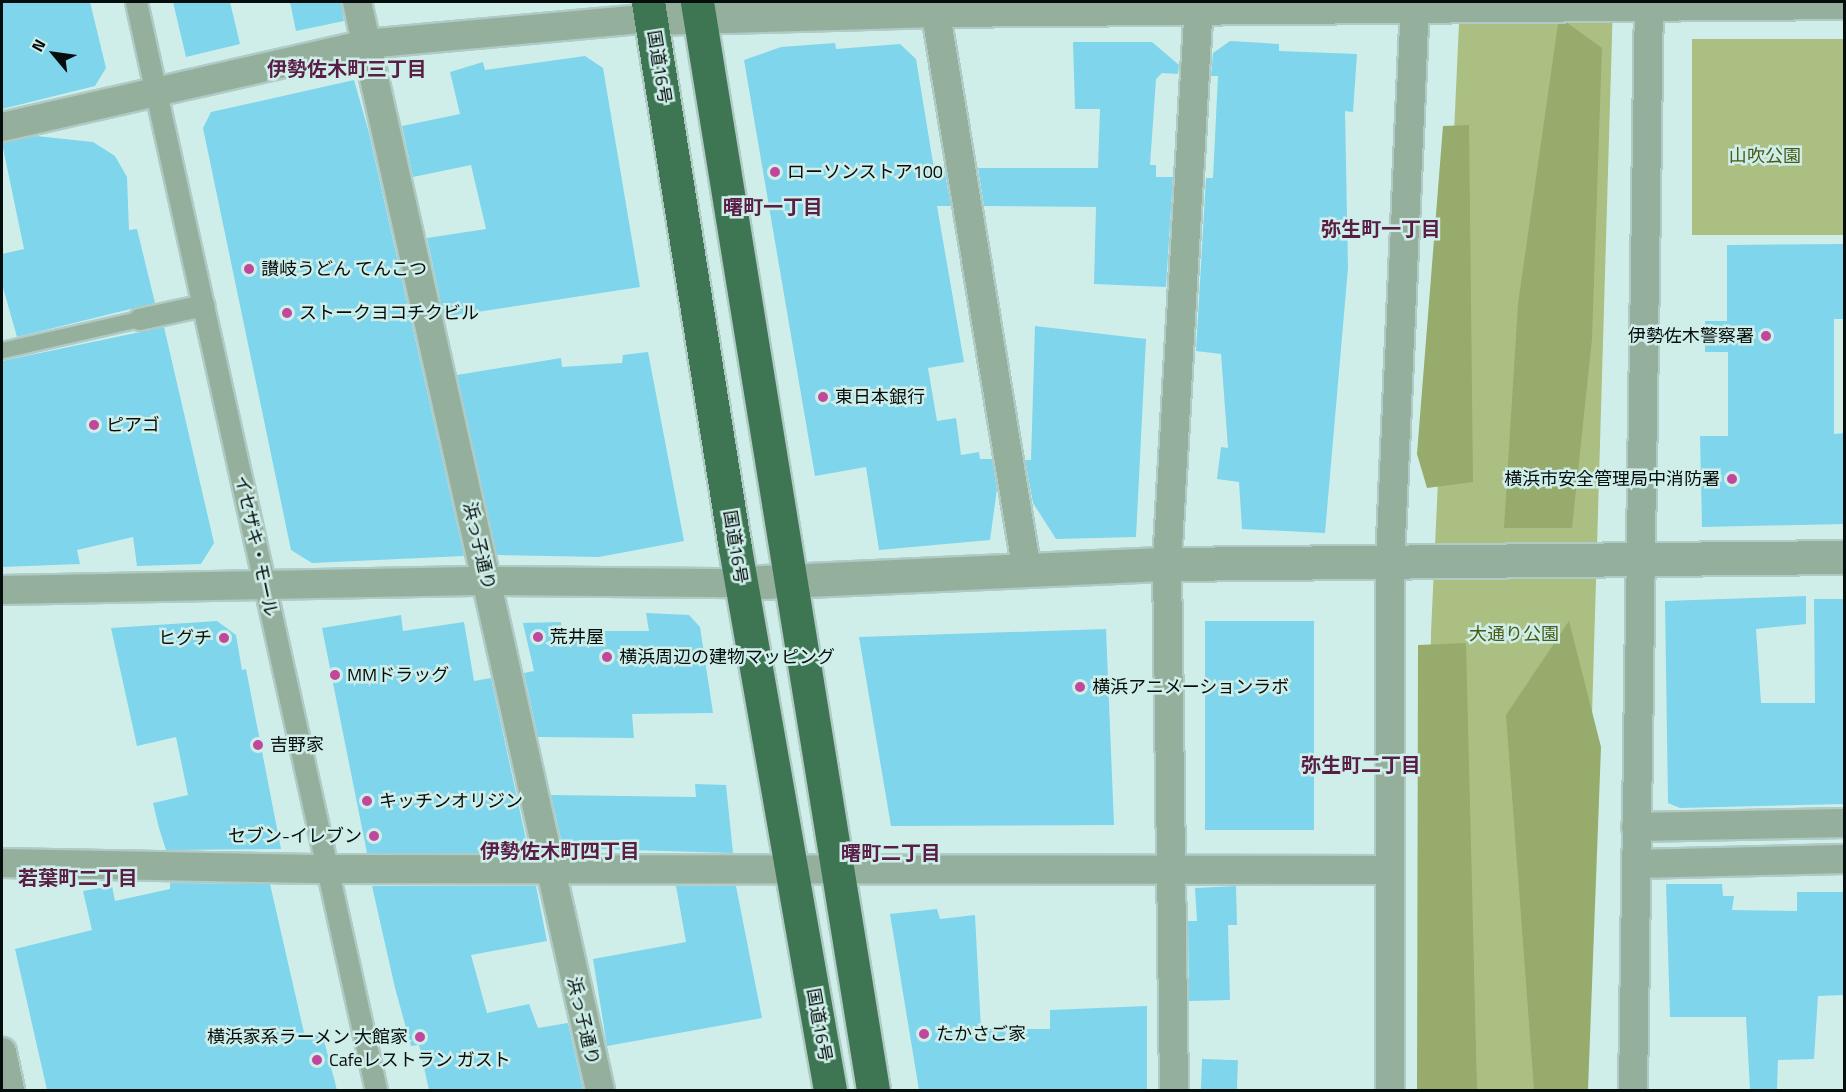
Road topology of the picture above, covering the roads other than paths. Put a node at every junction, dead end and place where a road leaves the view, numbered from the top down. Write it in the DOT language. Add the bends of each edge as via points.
graph roads {
  1 [pos="136,2"];
  2 [pos="357,2"];
  3 [pos="1845,2"];
  4 [pos="1649,4"];
  5 [pos="935,5"];
  6 [pos="1415,5"];
  7 [pos="1199,6"];
  8 [pos="699,9"];
  9 [pos="650,10"];
  10 [pos="366,44"];
  11 [pos="155,89"];
  12 [pos="2,127"];
  13 [pos="202,305"];
  14 [pos="139,319"];
  15 [pos="2,350"];
  16 [pos="1845,556"];
  17 [pos="1643,560"];
  18 [pos="1390,562"];
  19 [pos="1167,564"];
  20 [pos="1027,572"];
  21 [pos="487,581"];
  22 [pos="787,582"];
  23 [pos="741,584"];
  24 [pos="265,585"];
  25 [pos="2,590"];
  26 [pos="1845,823"];
  27 [pos="1636,827"];
  28 [pos="1845,860"];
  29 [pos="2,863"];
  30 [pos="1636,864"];
  31 [pos="546,865"];
  32 [pos="792,866"];
  33 [pos="839,867"];
  34 [pos="327,869"];
  35 [pos="1170,869"];
  36 [pos="1390,870"];
  37 [pos="2,1052"];
  38 [pos="10,1090"];
  39 [pos="376,1090"];
  40 [pos="600,1090"];
  41 [pos="830,1090"];
  42 [pos="873,1090"];
  43 [pos="1174,1090"];
  44 [pos="1390,1090"];
  45 [pos="1633,1090"];
  1 -- 11 [label="street, イセザキ・モール"];
  2 -- 10 [label="street, 浜っ子通り"];
  3 -- 4 [label="street"];
  4 -- 6 [label="street"];
  4 -- 17 [label="street"];
  5 -- 7 [label="street"];
  5 -- 8 [label="street"];
  5 -- 20 [label="street"];
  6 -- 7 [label="street"];
  6 -- 18 [label="street"];
  7 -- 19 [label="street"];
  8 -- 9 [label="street"];
  8 -- 22 [label="highway"];
  9 -- 10 [label="street"];
  9 -- 23 [label="highway, 国道16号"];
  10 -- 11 [label="street"];
  10 -- 21 [label="street, 浜っ子通り"];
  11 -- 12 [label="street"];
  11 -- 13 [label="street, イセザキ・モール"];
  13 -- 14 [label="street"];
  13 -- 24 [label="street, イセザキ・モール"];
  14 -- 15 [label="lane"];
  16 -- 17 [label="street"];
  17 -- 18 [label="street"];
  17 -- 27 [label="street"];
  18 -- 19 [label="street"];
  18 -- 36 [label="street"];
  19 -- 20 [label="street"];
  19 -- 35 [label="street"];
  20 -- 22 [label="street"];
  21 -- 23 [label="street"];
  21 -- 24 [label="street"];
  21 -- 31 [label="street, 浜っ子通り"];
  22 -- 23 [label="street"];
  22 -- 33 [label="highway"];
  23 -- 32 [label="highway, 国道16号"];
  24 -- 25 [label="street"];
  24 -- 34 [label="street, イセザキ・モール"];
  26 -- 27 [label="street"];
  27 -- 30 [label="street"];
  28 -- 30 [label="street"];
  29 -- 34 [label="street"];
  30 -- 45 [label="street"];
  31 -- 32 [label="street"];
  31 -- 34 [label="street"];
  31 -- 40 [label="street, 浜っ子通り"];
  32 -- 33 [label="street"];
  32 -- 41 [label="highway, 国道16号"];
  33 -- 35 [label="street"];
  33 -- 42 [label="highway"];
  34 -- 39 [label="street, イセザキ・モール"];
  35 -- 36 [label="street"];
  35 -- 43 [label="street"];
  36 -- 44 [label="street"];
  37 -- 38 [label="street"];
}
